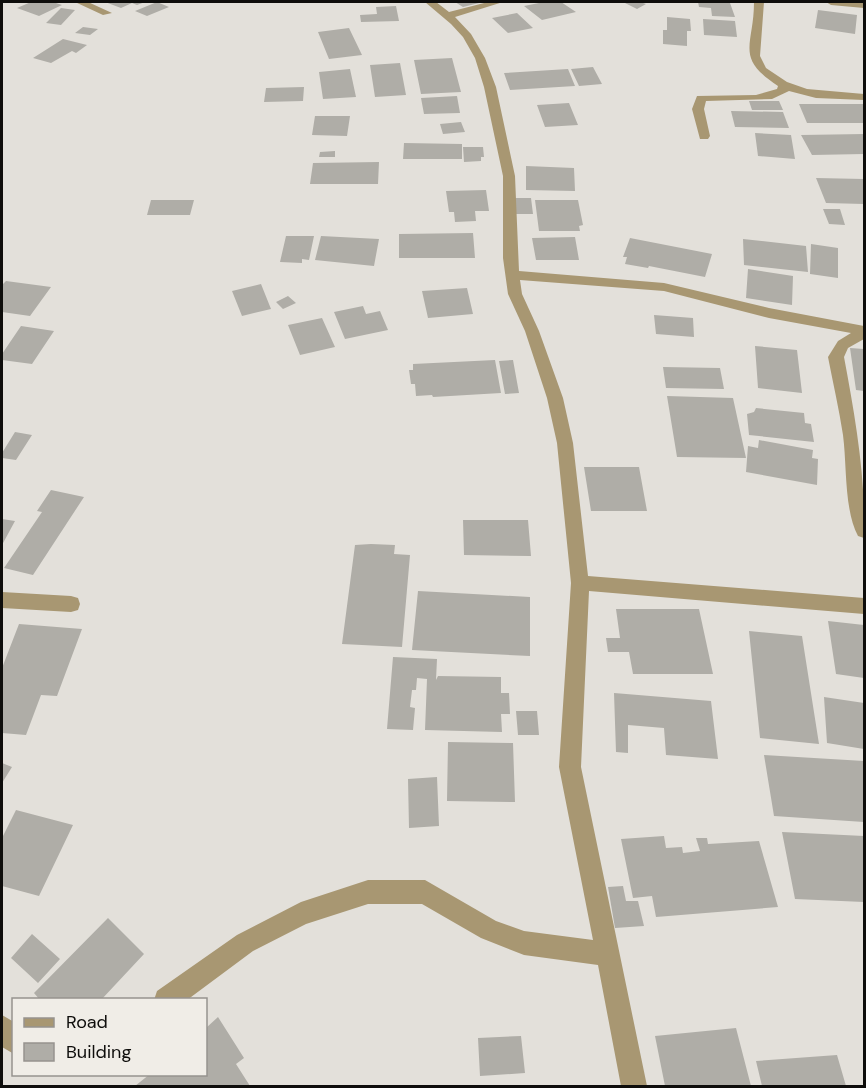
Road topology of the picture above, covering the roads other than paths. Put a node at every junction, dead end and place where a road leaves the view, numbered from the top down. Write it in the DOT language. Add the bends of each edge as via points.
graph roads {
  1 [pos="80,2"];
  2 [pos="430,2"];
  3 [pos="498,2"];
  4 [pos="759,2"];
  5 [pos="831,2"];
  6 [pos="864,5"];
  7 [pos="107,13"];
  8 [pos="447,16"];
  9 [pos="783,86"];
  10 [pos="864,97"];
  11 [pos="704,136"];
  12 [pos="513,275"];
  13 [pos="864,332"];
  14 [pos="864,531"];
  15 [pos="580,583"];
  16 [pos="2,600"];
  17 [pos="71,604"];
  18 [pos="864,606"];
  19 [pos="608,954"];
  20 [pos="167,998"];
  21 [pos="2,1028"];
  22 [pos="12,1040"];
  23 [pos="634,1086"];
  1 -- 7 [label="street"];
  2 -- 8 [label="street"];
  3 -- 8 [label="street"];
  4 -- 9 [label="street" via="756,62"];
  5 -- 6 [label="street"];
  8 -- 12 [label="street" via="467,36 490,87 509,176"];
  9 -- 10 [label="street" via="801,93"];
  9 -- 11 [label="street" via="783,91 772,96 701,98 698,109"];
  12 -- 13 [label="street" via="664,287"];
  12 -- 15 [label="street" via="515,294 555,398 566,443"];
  13 -- 14 [label="street" via="842,345 836,357"];
  15 -- 18 [label="street"];
  15 -- 19 [label="street" via="570,767"];
  16 -- 17 [label="street"];
  19 -- 20 [label="street" via="524,943 489,930 425,892 368,892 301,914 245,943"];
  19 -- 23 [label="street"];
  21 -- 22 [label="street"];
}
